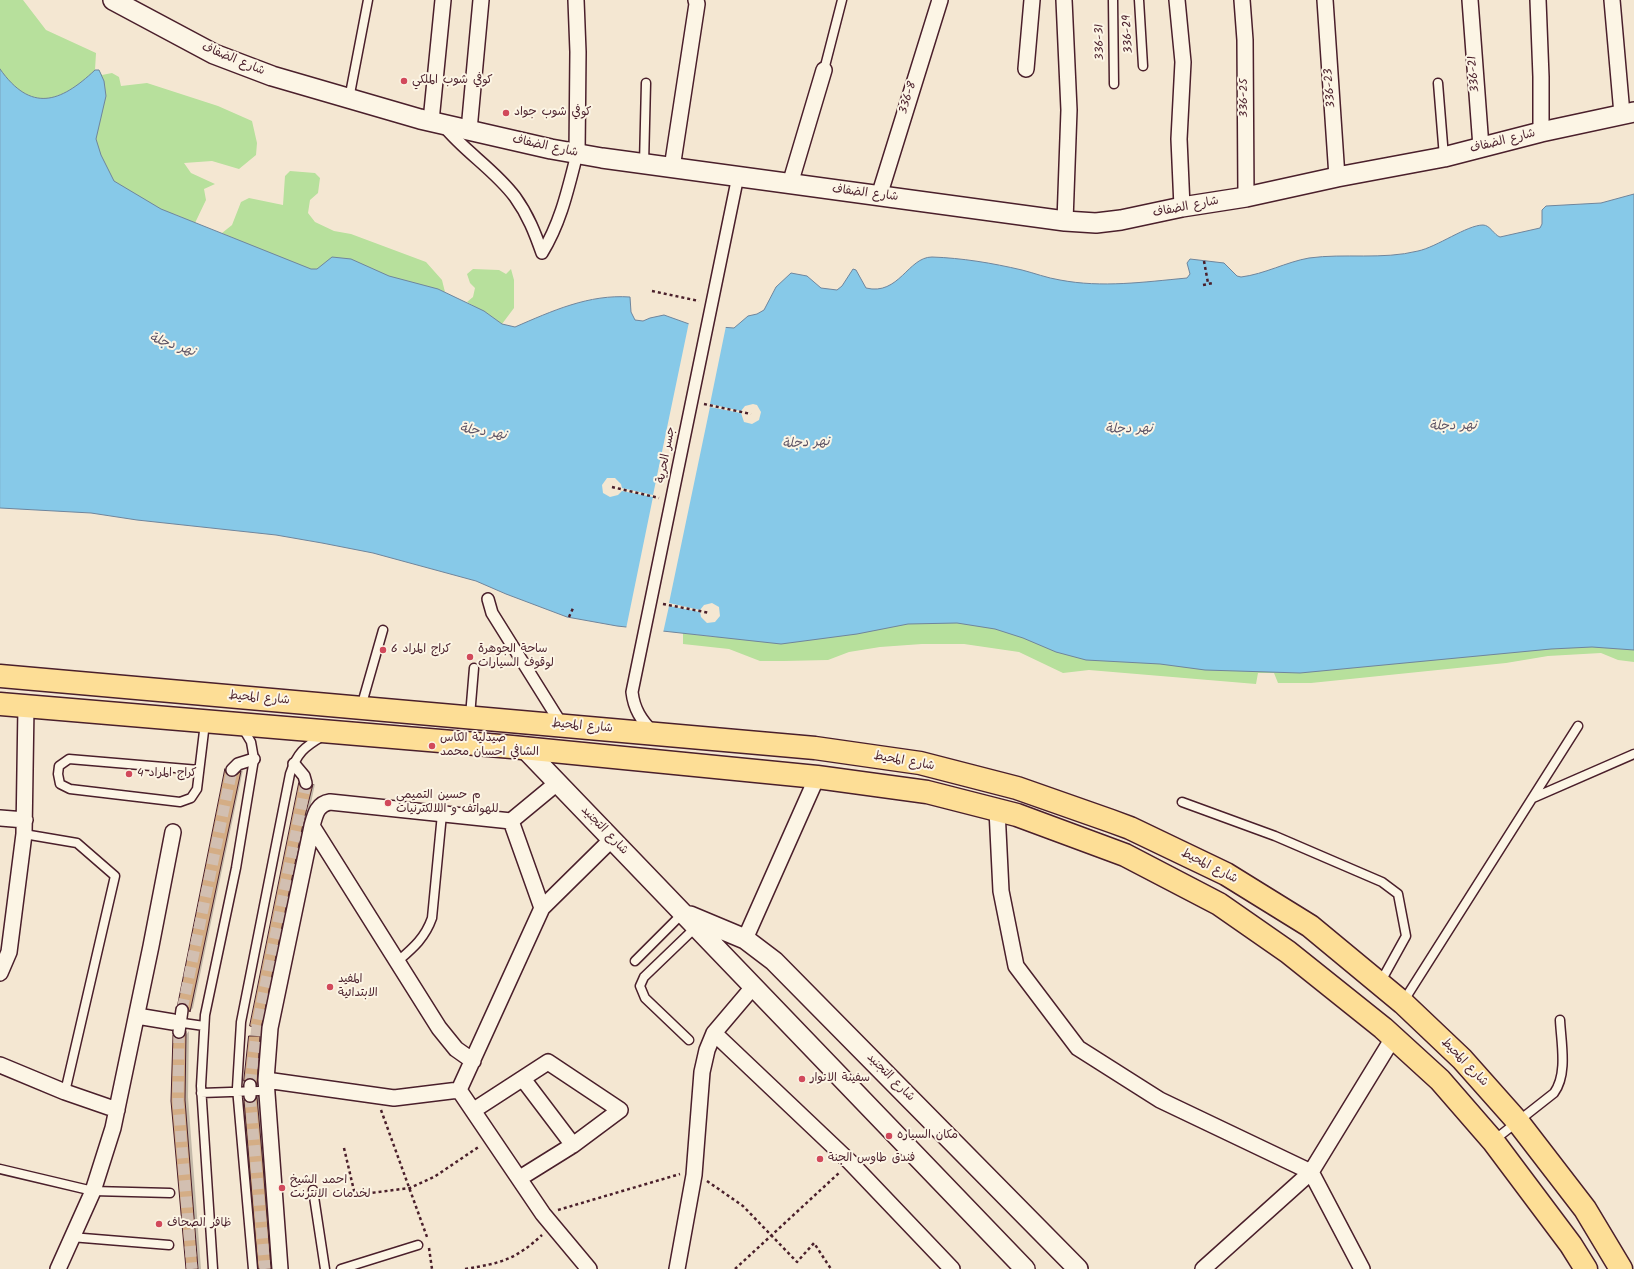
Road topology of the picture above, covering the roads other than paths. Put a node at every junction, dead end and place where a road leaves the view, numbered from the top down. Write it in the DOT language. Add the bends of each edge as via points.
graph roads {
  1 [pos="113,0"];
  2 [pos="368,0"];
  3 [pos="443,0"];
  4 [pos="481,0"];
  5 [pos="576,0"];
  6 [pos="696,0"];
  7 [pos="842,0"];
  8 [pos="940,0"];
  9 [pos="1032,0"];
  10 [pos="1064,0"];
  11 [pos="1112,0"];
  12 [pos="1139,0"];
  13 [pos="1177,0"];
  14 [pos="1242,0"];
  15 [pos="1325,0"];
  16 [pos="1470,0"];
  17 [pos="1538,0"];
  18 [pos="1612,0"];
  19 [pos="1143,66"];
  20 [pos="1026,69"];
  21 [pos="824,70"];
  22 [pos="646,83"];
  23 [pos="1438,83"];
  24 [pos="1114,84"];
  25 [pos="349,99"];
  26 [pos="1628,113"];
  27 [pos="437,122"];
  28 [pos="468,130"];
  29 [pos="1541,132"];
  30 [pos="1481,147"];
  31 [pos="577,154"];
  32 [pos="1444,157"];
  33 [pos="644,164"];
  34 [pos="672,168"];
  35 [pos="738,176"];
  36 [pos="1337,177"];
  37 [pos="790,184"];
  38 [pos="879,196"];
  39 [pos="1246,197"];
  40 [pos="1182,207"];
  41 [pos="1066,221"];
  42 [pos="488,599"];
  43 [pos="383,630"];
  44 [pos="474,668"];
  45 [pos="0,676"];
  46 [pos="0,704"];
  47 [pos="26,706"];
  48 [pos="361,707"];
  49 [pos="470,717"];
  50 [pos="206,722"];
  51 [pos="240,725"];
  52 [pos="562,725"];
  53 [pos="1578,726"];
  54 [pos="329,732"];
  55 [pos="652,733"];
  56 [pos="686,736"];
  57 [pos="525,750"];
  58 [pos="1634,754"];
  59 [pos="254,759"];
  60 [pos="649,761"];
  61 [pos="294,764"];
  62 [pos="685,764"];
  63 [pos="199,770"];
  64 [pos="232,770"];
  65 [pos="817,777"];
  66 [pos="306,783"];
  67 [pos="557,783"];
  68 [pos="1532,798"];
  69 [pos="1182,802"];
  70 [pos="998,810"];
  71 [pos="442,814"];
  72 [pos="0,818"];
  73 [pos="511,821"];
  74 [pos="1111,821"];
  75 [pos="312,826"];
  76 [pos="25,827"];
  77 [pos="173,832"];
  78 [pos="1138,832"];
  79 [pos="612,839"];
  80 [pos="1101,846"];
  81 [pos="1129,857"];
  82 [pos="542,908"];
  83 [pos="689,920"];
  84 [pos="745,939"];
  85 [pos="5,952"];
  86 [pos="398,961"];
  87 [pos="635,961"];
  88 [pos="0,973"];
  89 [pos="1379,984"];
  90 [pos="753,987"];
  91 [pos="1403,1003"];
  92 [pos="137,1016"];
  93 [pos="1560,1020"];
  94 [pos="178,1022"];
  95 [pos="204,1026"];
  96 [pos="714,1033"];
  97 [pos="1393,1038"];
  98 [pos="689,1040"];
  99 [pos="473,1061"];
  100 [pos="0,1065"];
  101 [pos="522,1079"];
  102 [pos="257,1089"];
  103 [pos="459,1090"];
  104 [pos="65,1092"];
  105 [pos="238,1092"];
  106 [pos="201,1093"];
  107 [pos="117,1110"];
  108 [pos="474,1110"];
  109 [pos="1512,1115"];
  110 [pos="1487,1135"];
  111 [pos="1535,1144"];
  112 [pos="573,1145"];
  113 [pos="1507,1159"];
  114 [pos="0,1169"];
  115 [pos="1311,1172"];
  116 [pos="520,1178"];
  117 [pos="313,1190"];
  118 [pos="94,1191"];
  119 [pos="170,1194"];
  120 [pos="71,1237"];
  121 [pos="169,1245"];
  122 [pos="418,1245"];
  123 [pos="58,1269"];
  124 [pos="213,1269"];
  125 [pos="253,1269"];
  126 [pos="280,1269"];
  127 [pos="325,1269"];
  128 [pos="341,1269"];
  129 [pos="589,1269"];
  130 [pos="677,1269"];
  131 [pos="952,1269"];
  132 [pos="1025,1269"];
  133 [pos="1078,1269"];
  134 [pos="1203,1269"];
  135 [pos="1362,1269"];
  136 [pos="1586,1269"];
  137 [pos="1621,1269"];
  1 -- 25 [label="street, شارع الضفاف" via="214,54"];
  2 -- 25 [label="lane"];
  3 -- 27 [label="street"];
  4 -- 28 [label="street"];
  5 -- 31 [label="street"];
  6 -- 34 [label="street"];
  7 -- 21 [label="lane"];
  8 -- 38 [label="street, 336-8"];
  9 -- 20 [label="street"];
  10 -- 41 [label="street" via="1069,110"];
  11 -- 24 [label="lane, 336-31"];
  12 -- 19 [label="lane, 336-29"];
  13 -- 40 [label="street" via="1183,62 1179,139"];
  14 -- 39 [label="street, 336-25" via="1245,40"];
  15 -- 36 [label="street, 336-23"];
  16 -- 30 [label="street, 336-21"];
  17 -- 29 [label="street"];
  18 -- 26 [label="street"];
  21 -- 37 [label="street"];
  22 -- 33 [label="lane"];
  23 -- 32 [label="lane"];
  25 -- 27 [label="street, شارع الضفاف"];
  26 -- 29 [label="street, شارع الضفاف"];
  27 -- 28 [label="street, شارع الضفاف"];
  27 -- 31 [label="street" via="498,177 515,196 532,223 542,253 554,233 566,199"];
  28 -- 31 [label="street, شارع الضفاف"];
  29 -- 30 [label="street, شارع الضفاف"];
  30 -- 32 [label="street, شارع الضفاف"];
  31 -- 33 [label="street, شارع الضفاف"];
  32 -- 36 [label="street, شارع الضفاف"];
  33 -- 34 [label="street, شارع الضفاف"];
  34 -- 35 [label="street, شارع الضفاف"];
  35 -- 37 [label="street, شارع الضفاف"];
  35 -- 55 [label="street, جسر الحرية" via="632,692 639,716"];
  36 -- 39 [label="street, شارع الضفاف"];
  37 -- 38 [label="street, شارع الضفاف"];
  38 -- 41 [label="street, شارع الضفاف"];
  39 -- 40 [label="street, شارع الضفاف"];
  40 -- 41 [label="street, شارع الضفاف" via="1121,220 1096,223"];
  42 -- 52 [label="street" via="492,613"];
  43 -- 48 [label="lane"];
  44 -- 49 [label="lane"];
  45 -- 48 [label="main road, شارع المحيط"];
  46 -- 47 [label="main road"];
  47 -- 50 [label="main road"];
  47 -- 76 [label="street"];
  48 -- 49 [label="main road, شارع المحيط"];
  49 -- 52 [label="main road, شارع المحيط"];
  50 -- 51 [label="main road"];
  50 -- 63 [label="lane"];
  51 -- 54 [label="main road"];
  51 -- 59 [label="lane" via="251,742"];
  52 -- 55 [label="main road, شارع المحيط"];
  53 -- 68 [label="lane"];
  54 -- 57 [label="main road"];
  54 -- 61 [label="lane" via="301,751"];
  55 -- 56 [label="main road, شارع المحيط"];
  55 -- 60 [label="main road" via="655,749"];
  56 -- 62 [label="main road" via="679,749 680,757"];
  56 -- 74 [label="main road, شارع المحيط" via="815,748 920,763 1017,788"];
  57 -- 60 [label="main road"];
  57 -- 67 [label="street, شارع التجنيد"];
  58 -- 68 [label="lane"];
  59 -- 64 [label="street" via="238,764"];
  59 -- 95 [label="lane" via="236,868"];
  60 -- 62 [label="main road"];
  61 -- 66 [label="street" via="304,776"];
  61 -- 105 [label="lane" via="241,1022"];
  62 -- 65 [label="main road"];
  63 -- 63 [label="lane" via="197,789 191,798 180,802 70,789 60,784 58,774 59,766 69,759"];
  65 -- 70 [label="main road" via="926,792"];
  65 -- 84 [label="street"];
  67 -- 73 [label="street"];
  67 -- 79 [label="street, شارع التجنيد"];
  68 -- 91 [label="lane"];
  69 -- 89 [label="lane" via="1275,836 1382,882 1398,894 1406,936"];
  70 -- 80 [label="main road"];
  70 -- 115 [label="street" via="1001,891 1016,966 1078,1048 1160,1100"];
  71 -- 73 [label="street"];
  71 -- 75 [label="street" via="326,803 318,808"];
  71 -- 86 [label="lane" via="432,918 427,932 418,944"];
  72 -- 76 [label="street"];
  73 -- 82 [label="street"];
  74 -- 78 [label="main road, شارع المحيط"];
  74 -- 80 [label="main road" via="1110,837"];
  75 -- 86 [label="street"];
  75 -- 102 [label="street"];
  76 -- 85 [label="street"];
  76 -- 104 [label="lane" via="78,843 115,876"];
  77 -- 92 [label="street"];
  78 -- 81 [label="main road" via="1128,841"];
  78 -- 89 [label="main road, شارع المحيط" via="1226,874 1310,926"];
  79 -- 82 [label="street"];
  79 -- 83 [label="street, شارع التجنيد"];
  80 -- 81 [label="main road"];
  81 -- 97 [label="main road" via="1219,904 1288,952"];
  82 -- 99 [label="street"];
  83 -- 84 [label="street, شارع التجنيد"];
  83 -- 87 [label="lane"];
  83 -- 90 [label="street, شارع التجنيد"];
  83 -- 98 [label="lane" via="644,977 640,986 645,998"];
  84 -- 133 [label="street, شارع التجنيد" via="774,960"];
  85 -- 88 [label="street"];
  86 -- 99 [label="street" via="439,1028 462,1055"];
  89 -- 91 [label="main road, شارع المحيط"];
  90 -- 96 [label="street"];
  90 -- 132 [label="street, شارع التجنيد"];
  91 -- 109 [label="main road, شارع المحيط" via="1462,1059"];
  92 -- 94 [label="street"];
  92 -- 107 [label="street"];
  93 -- 109 [label="lane" via="1562,1068 1559,1086 1554,1092"];
  94 -- 95 [label="lane"];
  95 -- 106 [label="lane"];
  96 -- 130 [label="street" via="702,1072 694,1175"];
  96 -- 131 [label="street" via="850,1162"];
  97 -- 110 [label="main road" via="1440,1080"];
  97 -- 115 [label="street"];
  99 -- 103 [label="street"];
  100 -- 104 [label="street"];
  101 -- 108 [label="street"];
  101 -- 112 [label="street"];
  101 -- 112 [label="street" via="548,1062 620,1110"];
  102 -- 103 [label="street" via="394,1098"];
  102 -- 105 [label="lane"];
  102 -- 126 [label="street"];
  103 -- 108 [label="street"];
  104 -- 107 [label="street"];
  105 -- 106 [label="lane"];
  105 -- 125 [label="lane"];
  106 -- 124 [label="lane"];
  107 -- 118 [label="street"];
  108 -- 116 [label="street"];
  109 -- 110 [label="main road" via="1491,1128"];
  109 -- 111 [label="main road, شارع المحيط"];
  110 -- 113 [label="main road"];
  111 -- 113 [label="main road" via="1520,1144 1513,1149"];
  111 -- 137 [label="main road, شارع المحيط" via="1585,1209"];
  112 -- 116 [label="street"];
  113 -- 136 [label="main road" via="1571,1244"];
  114 -- 118 [label="lane"];
  115 -- 134 [label="street"];
  115 -- 135 [label="street"];
  116 -- 129 [label="street" via="552,1224"];
  117 -- 127 [label="lane"];
  118 -- 119 [label="lane"];
  118 -- 120 [label="street"];
  120 -- 121 [label="lane"];
  120 -- 123 [label="street"];
  122 -- 128 [label="lane"];
}
